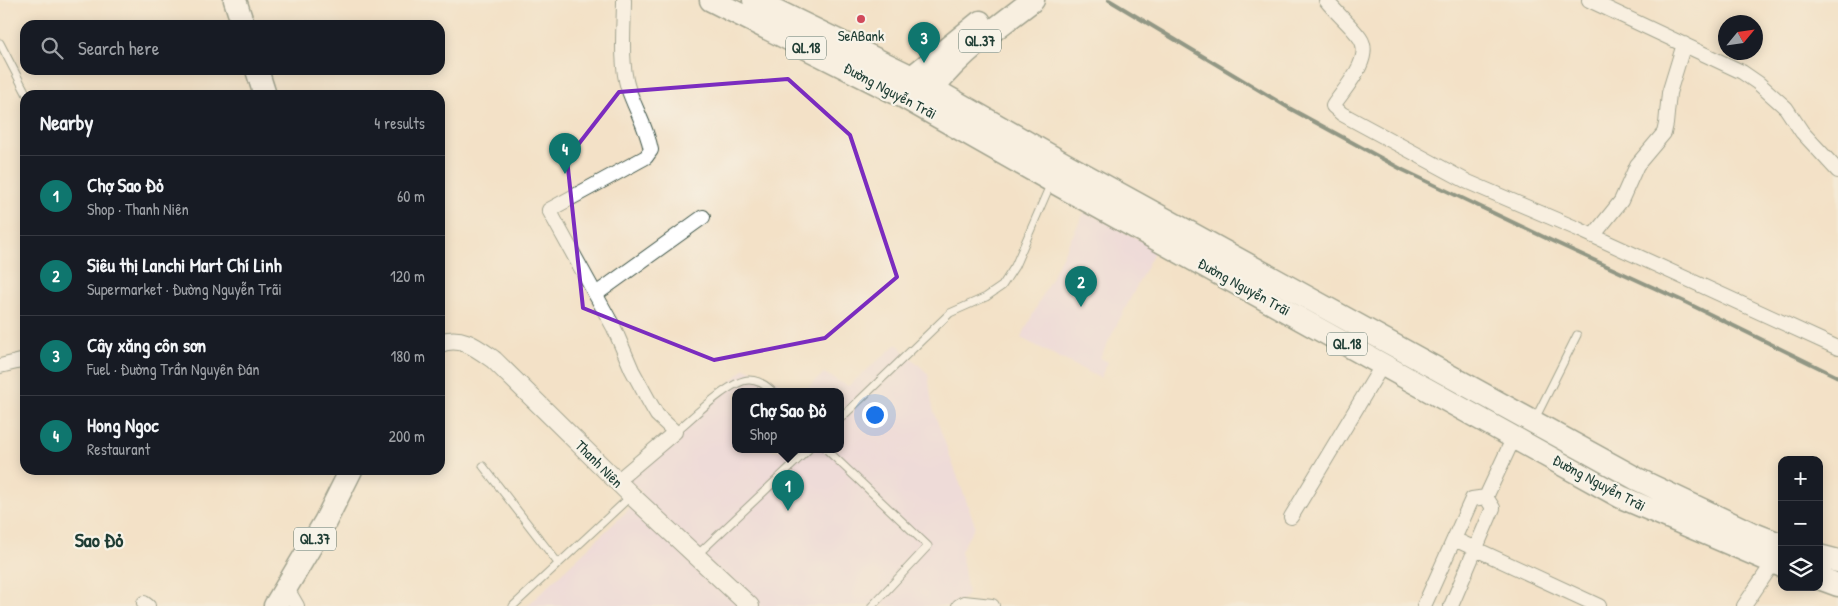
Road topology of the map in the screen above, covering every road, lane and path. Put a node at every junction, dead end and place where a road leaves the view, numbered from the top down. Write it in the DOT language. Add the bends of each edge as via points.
graph roads {
  1 [pos="236,0"];
  2 [pos="624,0"];
  3 [pos="711,0"];
  4 [pos="754,0"];
  5 [pos="1010,0"];
  6 [pos="1033,0"];
  7 [pos="1326,0"];
  8 [pos="1589,0"];
  9 [pos="242,20"];
  10 [pos="0,43"];
  11 [pos="1684,44"];
  12 [pos="259,75"];
  13 [pos="25,90"];
  14 [pos="263,90"];
  15 [pos="917,92"];
  16 [pos="1838,171"];
  17 [pos="1057,172"];
  18 [pos="703,217"];
  19 [pos="1593,236"];
  20 [pos="596,294"];
  21 [pos="1576,335"];
  22 [pos="445,341"];
  23 [pos="1838,348"];
  24 [pos="20,361"];
  25 [pos="1383,364"];
  26 [pos="0,366"];
  27 [pos="770,388"];
  28 [pos="844,415"];
  29 [pos="1534,422"];
  30 [pos="675,432"];
  31 [pos="1514,437"];
  32 [pos="805,453"];
  33 [pos="830,453"];
  34 [pos="483,466"];
  35 [pos="348,475"];
  36 [pos="617,481"];
  37 [pos="632,496"];
  38 [pos="1486,497"];
  39 [pos="1291,517"];
  40 [pos="1454,539"];
  41 [pos="1475,549"];
  42 [pos="1778,554"];
  43 [pos="1778,555"];
  44 [pos="696,556"];
  45 [pos="1823,557"];
  46 [pos="1778,559"];
  47 [pos="1838,561"];
  48 [pos="558,563"];
  49 [pos="1823,579"];
  50 [pos="1838,585"];
  51 [pos="286,600"];
  52 [pos="513,606"];
  53 [pos="750,606"];
  54 [pos="872,606"];
  55 [pos="959,606"];
  56 [pos="992,606"];
  57 [pos="1424,606"];
  58 [pos="1451,606"];
  59 [pos="1599,606"];
  60 [pos="1744,606"];
  1 -- 9 [label="highway"];
  2 -- 20 [label="street" via="627,87 651,150 646,156 549,210"];
  3 -- 15 [label="highway, Đường Nguyễn Trãi / QL.18"];
  4 -- 15 [label="highway, Đường Nguyễn Trãi / QL.18"];
  5 -- 15 [label="highway, QL.37" via="972,28"];
  6 -- 15 [label="highway, QL.37"];
  7 -- 19 [label="street" via="1360,38 1364,48 1362,62 1333,106 1468,182"];
  8 -- 11 [label="street"];
  10 -- 13 [label="lane"];
  11 -- 16 [label="street" via="1758,83 1786,108 1802,132"];
  11 -- 19 [label="street" via="1669,93 1664,133 1637,165 1621,201"];
  12 -- 14 [label="highway"];
  15 -- 17 [label="highway, Đường Nguyễn Trãi / QL.18"];
  17 -- 25 [label="highway, Đường Nguyễn Trãi / QL.18"];
  17 -- 28 [label="lane" via="1002,286 950,313"];
  17 -- 29 [label="highway, Đường Nguyễn Trãi / QL.18"];
  18 -- 20 [label="street"];
  19 -- 23 [label="street"];
  20 -- 30 [label="street" via="650,403 657,415"];
  21 -- 29 [label="lane"];
  22 -- 36 [label="street, Thanh Niên" via="469,342 494,360"];
  24 -- 26 [label="street"];
  25 -- 31 [label="highway, Đường Nguyễn Trãi / QL.18"];
  25 -- 39 [label="street"];
  27 -- 30 [label="lane" via="749,380 732,386"];
  29 -- 42 [label="highway, Đường Nguyễn Trãi / QL.18" via="1637,479 1751,533"];
  30 -- 36 [label="street"];
  31 -- 38 [label="street"];
  31 -- 43 [label="highway, Đường Nguyễn Trãi / QL.18" via="1621,497"];
  32 -- 44 [label="lane"];
  33 -- 54 [label="lane" via="928,546"];
  34 -- 48 [label="lane"];
  35 -- 51 [label="highway, QL.37"];
  36 -- 37 [label="street, Thanh Niên"];
  37 -- 44 [label="street, Thanh Niên"];
  37 -- 48 [label="lane"];
  38 -- 40 [label="street" via="1472,499"];
  38 -- 41 [label="street" via="1493,508"];
  40 -- 41 [label="street"];
  40 -- 57 [label="street"];
  41 -- 58 [label="street"];
  41 -- 59 [label="street"];
  44 -- 53 [label="street, Thanh Niên"];
  45 -- 47 [label="highway"];
  46 -- 60 [label="street"];
  48 -- 52 [label="lane"];
  49 -- 50 [label="highway"];
  55 -- 56 [label="street" via="964,603"];
}
